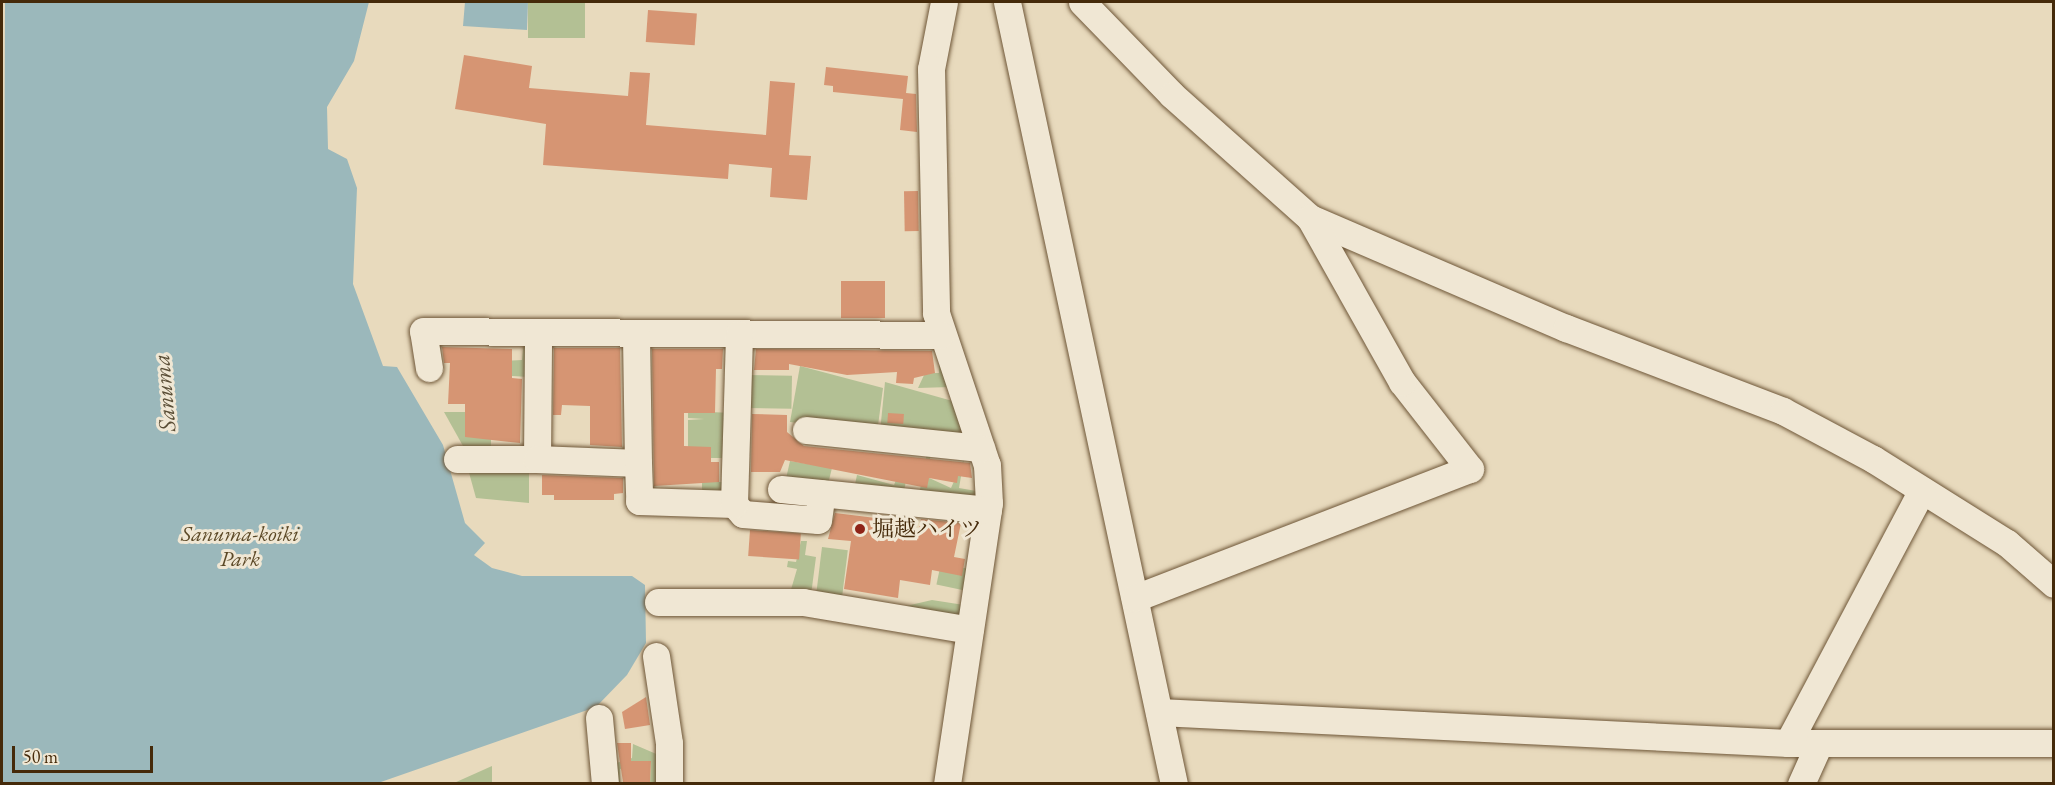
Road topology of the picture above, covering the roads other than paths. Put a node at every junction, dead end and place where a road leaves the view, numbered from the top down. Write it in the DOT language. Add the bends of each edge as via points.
graph roads {
  1 [pos="944,2"];
  2 [pos="1007,2"];
  3 [pos="1082,2"];
  4 [pos="1310,218"];
  5 [pos="538,332"];
  6 [pos="636,333"];
  7 [pos="739,334"];
  8 [pos="940,336"];
  9 [pos="429,368"];
  10 [pos="806,430"];
  11 [pos="981,448"];
  12 [pos="457,459"];
  13 [pos="537,459"];
  14 [pos="638,463"];
  15 [pos="781,489"];
  16 [pos="1922,490"];
  17 [pos="822,493"];
  18 [pos="734,504"];
  19 [pos="988,510"];
  20 [pos="2054,584"];
  21 [pos="1135,598"];
  22 [pos="658,602"];
  23 [pos="970,630"];
  24 [pos="656,656"];
  25 [pos="1159,712"];
  26 [pos="599,718"];
  27 [pos="1788,743"];
  28 [pos="2054,743"];
  29 [pos="1819,744"];
  30 [pos="605,783"];
  31 [pos="669,783"];
  32 [pos="947,783"];
  33 [pos="1174,783"];
  34 [pos="1801,783"];
  1 -- 8 [label="street" via="931,69"];
  2 -- 21 [label="street"];
  3 -- 4 [label="street" via="1172,95"];
  4 -- 16 [label="street" via="1566,328 1783,411"];
  4 -- 21 [label="street" via="1402,382 1470,469"];
  5 -- 6 [label="street"];
  5 -- 9 [label="street" via="417,331"];
  5 -- 13 [label="street"];
  6 -- 7 [label="street"];
  6 -- 14 [label="street"];
  7 -- 8 [label="street"];
  7 -- 18 [label="street"];
  8 -- 11 [label="street"];
  10 -- 11 [label="street"];
  11 -- 19 [label="street"];
  12 -- 13 [label="street"];
  13 -- 14 [label="street"];
  14 -- 18 [label="street" via="639,501"];
  15 -- 17 [label="street"];
  16 -- 20 [label="street" via="2007,543"];
  16 -- 27 [label="street"];
  17 -- 18 [label="street" via="818,520 743,514"];
  17 -- 19 [label="street"];
  19 -- 23 [label="street"];
  21 -- 25 [label="street"];
  22 -- 23 [label="street" via="803,602"];
  23 -- 32 [label="street"];
  24 -- 31 [label="street" via="669,744"];
  25 -- 27 [label="street"];
  25 -- 33 [label="street"];
  26 -- 30 [label="street"];
  27 -- 29 [label="street"];
  28 -- 29 [label="street"];
  29 -- 34 [label="street"];
}
